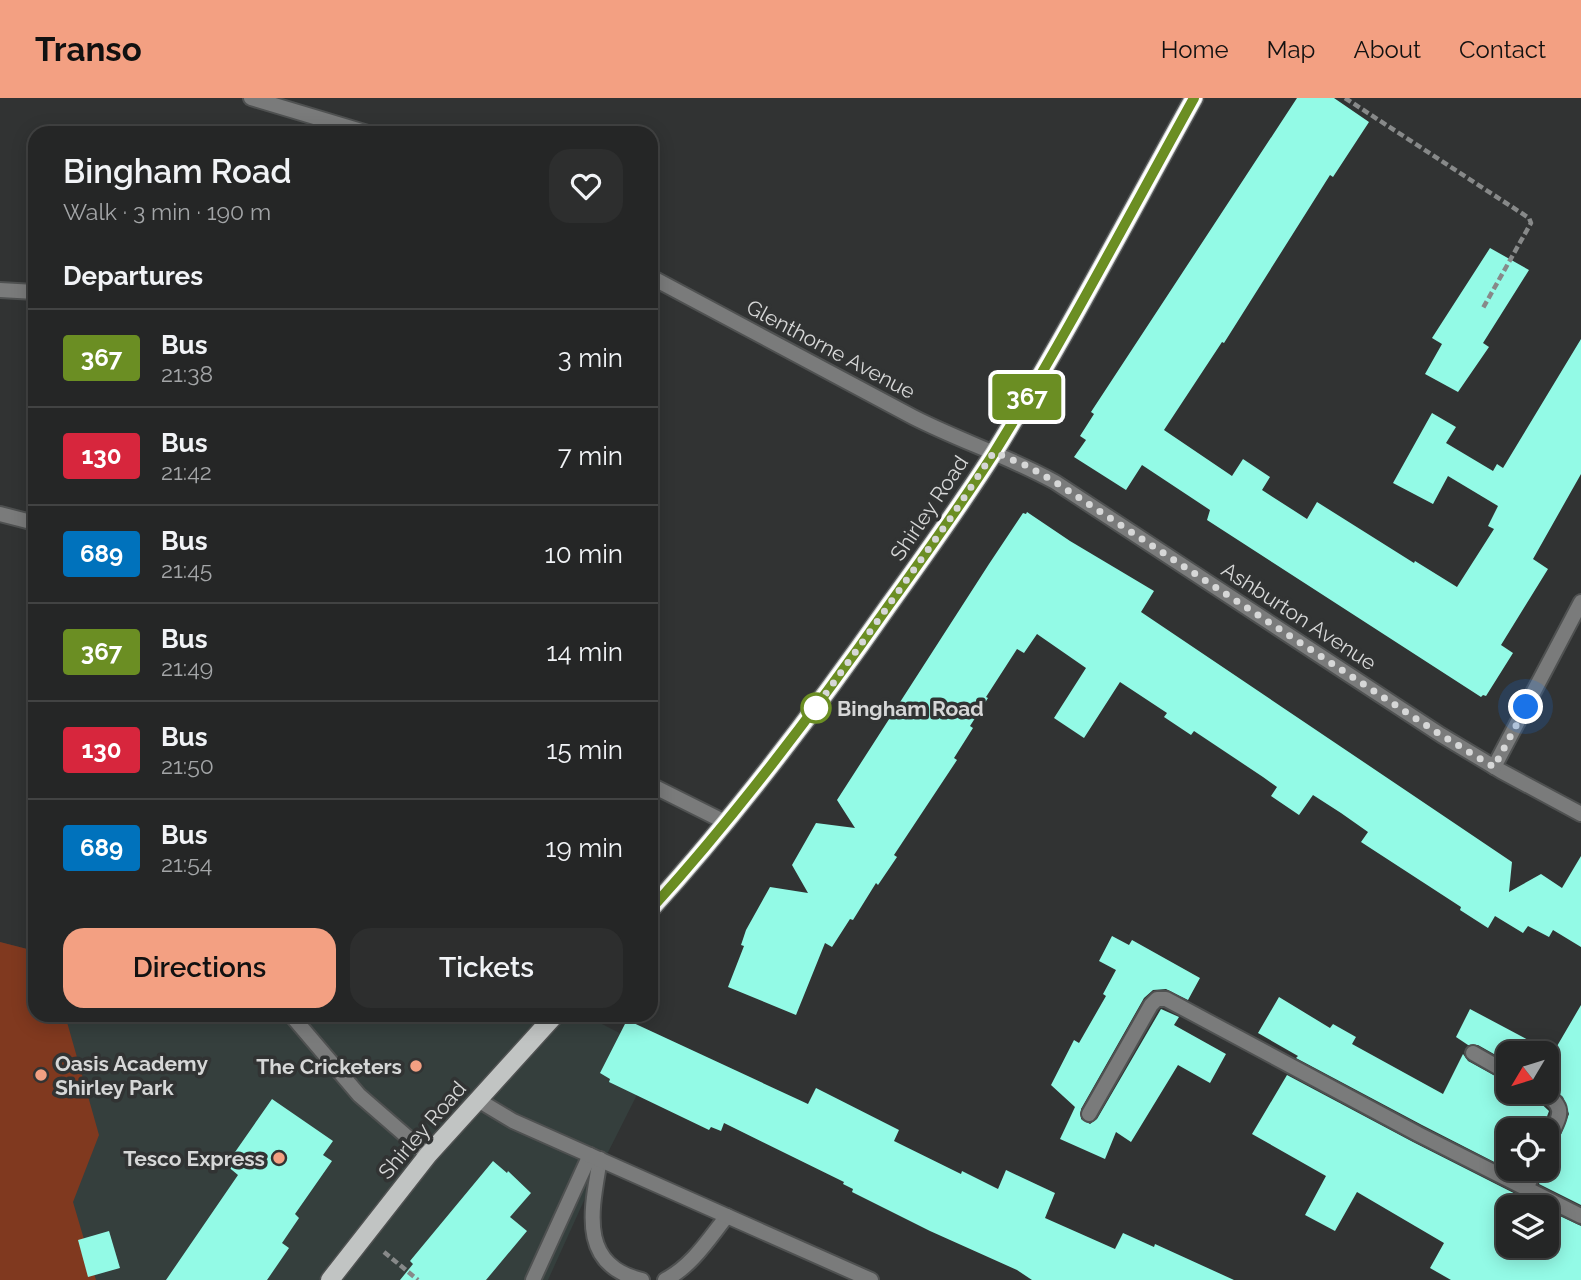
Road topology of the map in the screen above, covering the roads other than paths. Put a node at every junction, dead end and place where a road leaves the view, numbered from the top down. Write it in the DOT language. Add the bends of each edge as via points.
graph roads {
  1 [pos="251,98"];
  2 [pos="1194,98"];
  3 [pos="345,126"];
  4 [pos="658,281"];
  5 [pos="0,290"];
  6 [pos="28,292"];
  7 [pos="994,452"];
  8 [pos="0,514"];
  9 [pos="28,521"];
  10 [pos="1581,602"];
  11 [pos="1494,767"];
  12 [pos="658,788"];
  13 [pos="1581,814"];
  14 [pos="727,822"];
  15 [pos="658,901"];
  16 [pos="297,1022"];
  17 [pos="549,1022"];
  18 [pos="1473,1053"];
  19 [pos="1496,1066"];
  20 [pos="478,1100"];
  21 [pos="1089,1114"];
  22 [pos="428,1155"];
  23 [pos="595,1157"];
  24 [pos="1530,1181"];
  25 [pos="1527,1189"];
  26 [pos="726,1216"];
  27 [pos="1581,1216"];
  28 [pos="330,1280"];
  29 [pos="533,1280"];
  30 [pos="642,1280"];
  31 [pos="664,1280"];
  32 [pos="871,1280"];
  1 -- 3 [label="street"];
  2 -- 7 [label="main road, Shirley Road"];
  4 -- 7 [label="street, Glenthorne Avenue" via="944,433"];
  5 -- 6 [label="street"];
  7 -- 11 [label="street, Ashburton Avenue" via="1055,482"];
  7 -- 14 [label="main road, Shirley Road" via="810,716"];
  8 -- 9 [label="street"];
  10 -- 11 [label="street"];
  11 -- 13 [label="street, Ashburton Avenue"];
  12 -- 14 [label="street"];
  14 -- 15 [label="main road, Shirley Road"];
  16 -- 22 [label="street" via="359,1095"];
  17 -- 20 [label="main road, Shirley Road"];
  18 -- 19 [label="street"];
  20 -- 22 [label="main road, Shirley Road"];
  20 -- 23 [label="street" via="513,1121"];
  21 -- 25 [label="street" via="1150,1005 1166,999"];
  22 -- 28 [label="main road, Shirley Road"];
  23 -- 26 [label="street"];
  23 -- 29 [label="street"];
  23 -- 30 [label="street" via="592,1232 608,1262"];
  24 -- 25 [label="street"];
  25 -- 27 [label="street"];
  26 -- 31 [label="street" via="690,1262"];
  26 -- 32 [label="street"];
}
